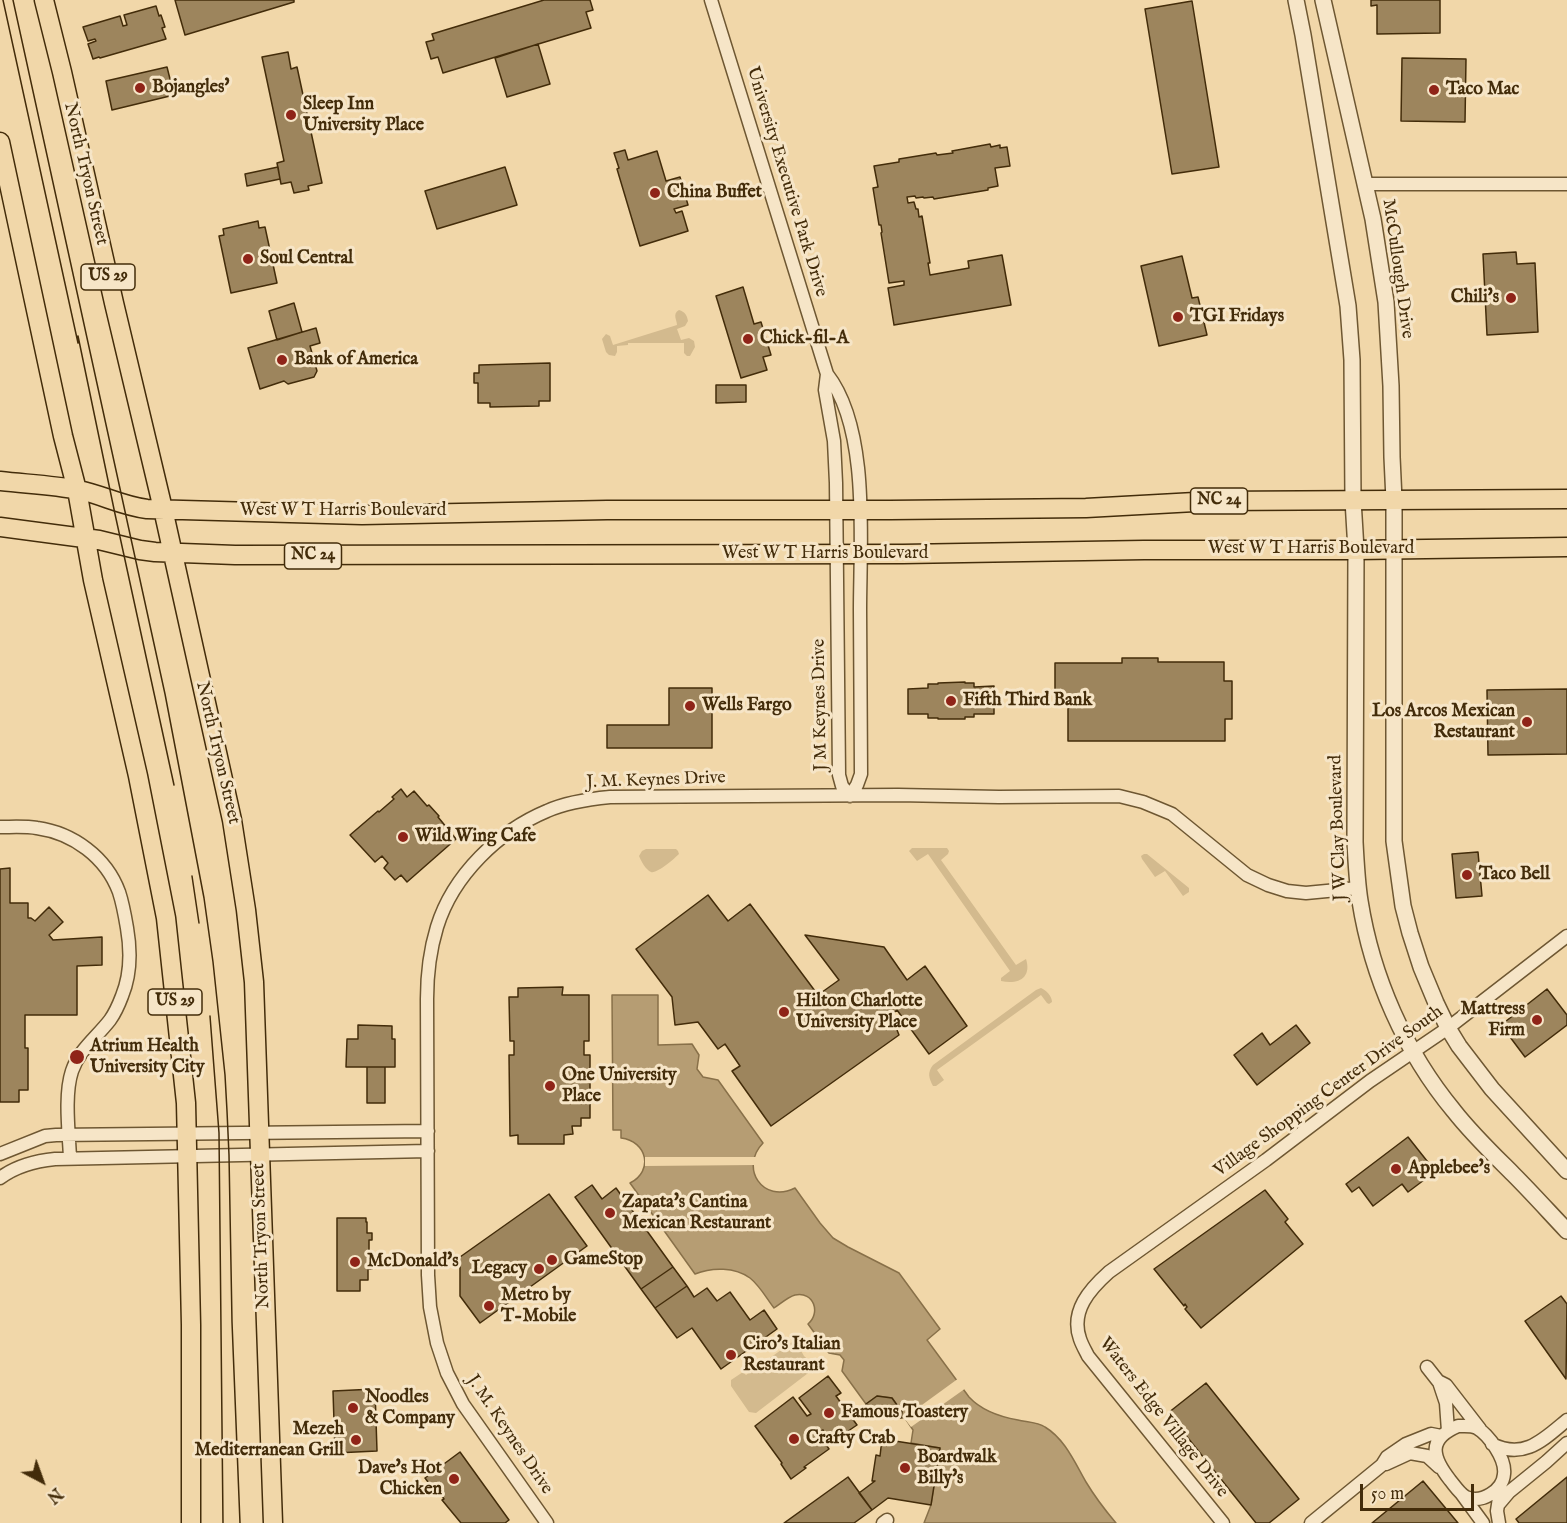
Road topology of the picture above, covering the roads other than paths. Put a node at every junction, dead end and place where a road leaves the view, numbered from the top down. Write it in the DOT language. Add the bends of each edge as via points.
graph roads {
  1 [pos="44,0"];
  2 [pos="711,0"];
  3 [pos="1296,0"];
  4 [pos="1323,0"];
  5 [pos="0,142"];
  6 [pos="1364,184"];
  7 [pos="1567,184"];
  8 [pos="827,374"];
  9 [pos="0,481"];
  10 [pos="77,490"];
  11 [pos="1567,499"];
  12 [pos="1353,500"];
  13 [pos="1394,500"];
  14 [pos="163,509"];
  15 [pos="837,510"];
  16 [pos="860,510"];
  17 [pos="0,526"];
  18 [pos="85,538"];
  19 [pos="1567,547"];
  20 [pos="1394,549"];
  21 [pos="1356,550"];
  22 [pos="172,553"];
  23 [pos="837,554"];
  24 [pos="861,554"];
  25 [pos="850,796"];
  26 [pos="0,827"];
  27 [pos="1358,888"];
  28 [pos="1567,936"];
  29 [pos="1448,1028"];
  30 [pos="1414,1051"];
  31 [pos="428,1131"];
  32 [pos="187,1133"];
  33 [pos="259,1133"];
  34 [pos="69,1135"];
  35 [pos="428,1151"];
  36 [pos="0,1154"];
  37 [pos="259,1155"];
  38 [pos="188,1156"];
  39 [pos="70,1158"];
  40 [pos="1567,1171"];
  41 [pos="0,1178"];
  42 [pos="1567,1230"];
  43 [pos="1109,1272"];
  44 [pos="1427,1367"];
  45 [pos="1438,1381"];
  46 [pos="1567,1420"];
  47 [pos="1483,1432"];
  48 [pos="1445,1433"];
  49 [pos="1567,1443"];
  50 [pos="1492,1444"];
  51 [pos="1382,1465"];
  52 [pos="1441,1468"];
  53 [pos="1502,1483"];
  54 [pos="1460,1492"];
  55 [pos="1498,1505"];
  56 [pos="191,1523"];
  57 [pos="273,1523"];
  58 [pos="547,1523"];
  59 [pos="1223,1523"];
  60 [pos="1311,1523"];
  61 [pos="1483,1523"];
  62 [pos="1499,1523"];
  1 -- 14 [label="main road, North Tryon Street / US 29"];
  2 -- 8 [label="street, University Executive Park Drive"];
  3 -- 12 [label="street" via="1348,306"];
  4 -- 6 [label="street, McCullough Drive"];
  5 -- 10 [label="main road, US 29"];
  6 -- 7 [label="street"];
  6 -- 13 [label="street, McCullough Drive" via="1386,302"];
  8 -- 15 [label="street, University Executive Park Drive" via="825,390 834,441"];
  8 -- 16 [label="street, University Executive Park Drive" via="842,399 852,434"];
  9 -- 10 [label="main road, NC 24"];
  10 -- 14 [label="main road, NC 24" via="133,507"];
  10 -- 18 [label="main road, US 29"];
  11 -- 13 [label="main road, West W T Harris Boulevard / NC 24"];
  12 -- 13 [label="main road, West W T Harris Boulevard / NC 24"];
  12 -- 16 [label="main road, West W T Harris Boulevard / NC 24"];
  12 -- 21 [label="street, J W Clay Boulevard"];
  13 -- 20 [label="street, McCullough Drive"];
  14 -- 15 [label="main road, West W T Harris Boulevard / NC 24" via="362,514"];
  14 -- 22 [label="main road, North Tryon Street / US 29"];
  15 -- 16 [label="main road, West W T Harris Boulevard / NC 24"];
  15 -- 23 [label="street, J M Keynes Drive"];
  16 -- 24 [label="street, University Executive Park Drive"];
  17 -- 18 [label="main road, NC 24"];
  18 -- 22 [label="main road, West W T Harris Boulevard / NC 24"];
  18 -- 32 [label="main road, US 29" via="166,918"];
  19 -- 20 [label="main road, West W T Harris Boulevard / NC 24"];
  20 -- 21 [label="main road, West W T Harris Boulevard / NC 24"];
  20 -- 29 [label="street" via="1394,841 1410,933"];
  21 -- 24 [label="main road, West W T Harris Boulevard / NC 24"];
  21 -- 27 [label="street, J W Clay Boulevard"];
  22 -- 23 [label="main road, West W T Harris Boulevard / NC 24"];
  22 -- 33 [label="main road, North Tryon Street / US 29" via="236,840 254,982"];
  23 -- 24 [label="main road, West W T Harris Boulevard / NC 24"];
  23 -- 25 [label="street, J M Keynes Drive" via="839,775"];
  24 -- 25 [label="street" via="861,774"];
  25 -- 27 [label="street, J. M. Keynes Drive" via="1127,798 1172,814 1247,875 1268,885 1306,893"];
  25 -- 31 [label="street, J. M. Keynes Drive" via="599,798 548,810 500,839 460,881 432,945 427,984"];
  26 -- 34 [label="street" via="28,827 75,840 108,871 119,891 130,952 126,987 110,1020 82,1052 72,1071"];
  27 -- 30 [label="street, J W Clay Boulevard" via="1375,967 1393,1013"];
  28 -- 29 [label="street, Village Shopping Center Drive South"];
  29 -- 30 [label="street, Village Shopping Center Drive South"];
  29 -- 40 [label="street" via="1492,1089"];
  30 -- 42 [label="street, J W Clay Boulevard" via="1453,1110"];
  30 -- 43 [label="street, Village Shopping Center Drive South"];
  31 -- 33 [label="street"];
  31 -- 35 [label="street, J. M. Keynes Drive"];
  32 -- 33 [label="street"];
  32 -- 34 [label="street"];
  32 -- 38 [label="main road, US 29"];
  33 -- 37 [label="main road, North Tryon Street / US 29"];
  34 -- 36 [label="street" via="45,1136"];
  34 -- 39 [label="street"];
  35 -- 37 [label="street"];
  35 -- 58 [label="street, J. M. Keynes Drive" via="429,1297 440,1354 463,1404"];
  37 -- 38 [label="street"];
  37 -- 57 [label="main road, North Tryon Street / US 29"];
  38 -- 39 [label="street"];
  38 -- 56 [label="main road, US 29"];
  39 -- 41 [label="street" via="34,1162"];
  43 -- 59 [label="street, Waters Edge Village Drive" via="1083,1301 1077,1319 1079,1338 1088,1356"];
  44 -- 45 [label="street"];
  45 -- 47 [label="street" via="1446,1385"];
  45 -- 48 [label="street" via="1446,1403"];
  46 -- 50 [label="street" via="1531,1447 1512,1450"];
  47 -- 48 [label="street" via="1468,1425"];
  47 -- 50 [label="street"];
  48 -- 51 [label="street" via="1406,1444 1387,1456"];
  48 -- 52 [label="street" via="1437,1445"];
  49 -- 55 [label="street"];
  50 -- 53 [label="street" via="1504,1464"];
  51 -- 52 [label="street" via="1419,1454"];
  51 -- 60 [label="street"];
  52 -- 54 [label="street"];
  53 -- 54 [label="street" via="1486,1497 1467,1497"];
  53 -- 55 [label="street"];
  54 -- 61 [label="street"];
  55 -- 62 [label="street"];
}
